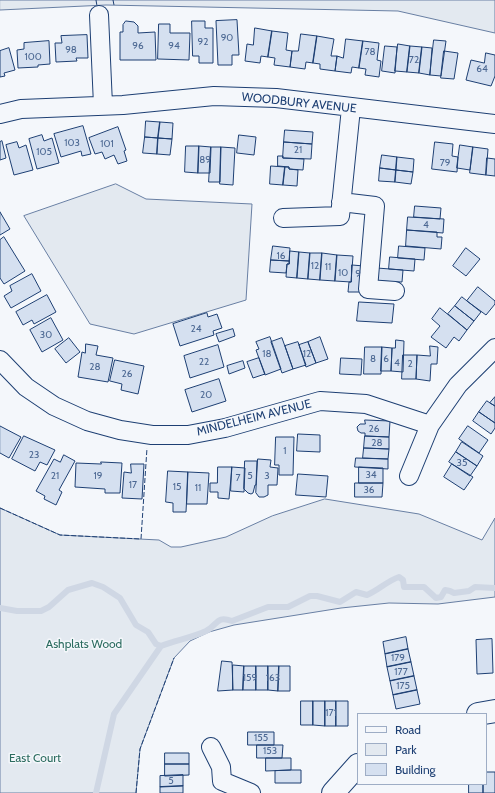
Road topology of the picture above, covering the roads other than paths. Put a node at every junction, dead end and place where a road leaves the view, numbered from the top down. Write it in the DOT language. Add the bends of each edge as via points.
graph roads {
  1 [pos="99,15"];
  2 [pos="103,105"];
  3 [pos="351,108"];
  4 [pos="0,114"];
  5 [pos="495,124"];
  6 [pos="341,202"];
  7 [pos="282,218"];
  8 [pos="395,291"];
  9 [pos="495,348"];
  10 [pos="0,360"];
  11 [pos="430,425"];
  12 [pos="409,476"];
  13 [pos="495,711"];
  14 [pos="484,713"];
  15 [pos="211,747"];
  16 [pos="357,766"];
  17 [pos="219,787"];
  18 [pos="251,793"];
  19 [pos="333,793"];
  1 -- 2 [label="street"];
  2 -- 3 [label="street, WOODBURY AVENUE" via="214,96 276,98"];
  2 -- 4 [label="street, WOODBURY AVENUE" via="21,109"];
  3 -- 5 [label="street, WOODBURY AVENUE"];
  3 -- 6 [label="street"];
  6 -- 7 [label="street" via="340,216"];
  6 -- 8 [label="street" via="375,206 368,289"];
  9 -- 11 [label="street" via="458,385"];
  10 -- 11 [label="street, MINDELHEIM AVENUE" via="26,387 54,406 87,421 152,435 188,435 225,428 320,401 366,404"];
  11 -- 12 [label="street"];
  13 -- 14 [label="street"];
  15 -- 17 [label="street" via="221,767"];
  16 -- 19 [label="street"];
  17 -- 18 [label="street"];
}
